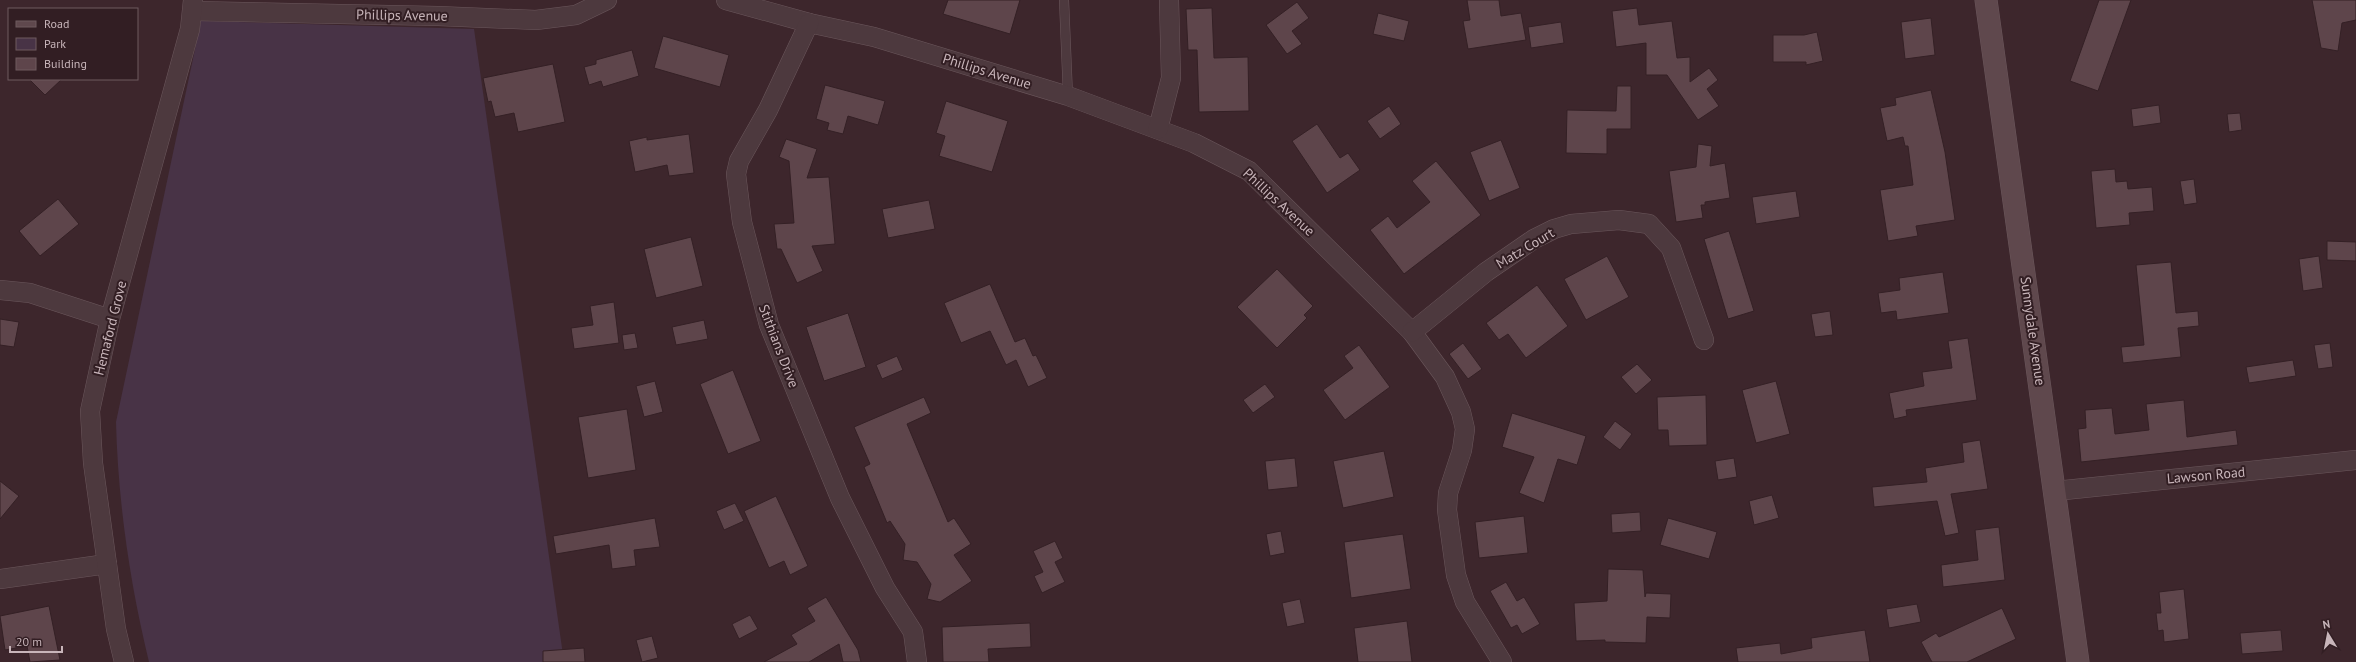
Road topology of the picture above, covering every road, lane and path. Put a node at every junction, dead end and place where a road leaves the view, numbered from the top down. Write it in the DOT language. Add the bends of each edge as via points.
graph roads {
  1 [pos="607,0"];
  2 [pos="726,0"];
  3 [pos="1064,0"];
  4 [pos="1169,0"];
  5 [pos="1986,0"];
  6 [pos="193,6"];
  7 [pos="809,24"];
  8 [pos="1068,96"];
  9 [pos="1158,129"];
  10 [pos="0,290"];
  11 [pos="110,319"];
  12 [pos="1412,332"];
  13 [pos="1704,340"];
  14 [pos="2356,460"];
  15 [pos="2055,491"];
  16 [pos="107,564"];
  17 [pos="0,579"];
  18 [pos="124,662"];
  19 [pos="917,662"];
  20 [pos="1502,662"];
  21 [pos="2078,662"];
  1 -- 6 [label="street, Phillips Avenue" via="576,15 536,20"];
  2 -- 7 [label="street, Phillips Avenue"];
  3 -- 8 [label="lane"];
  4 -- 9 [label="street" via="1171,78"];
  5 -- 15 [label="street, Sunnydale Avenue"];
  6 -- 11 [label="street, Hemaford Grove" via="190,29"];
  7 -- 8 [label="street, Phillips Avenue" via="874,37"];
  7 -- 19 [label="street, Stithians Drive" via="768,110 739,161 736,180 742,222 769,325 840,498 885,588 914,632"];
  8 -- 9 [label="street, Phillips Avenue"];
  9 -- 12 [label="street, Phillips Avenue" via="1194,143 1250,171"];
  10 -- 11 [label="street" via="30,293"];
  11 -- 16 [label="street, Hemaford Grove" via="90,411 89,429"];
  12 -- 13 [label="street, Matz Court" via="1486,272 1534,239 1571,224 1619,220 1650,224 1671,248"];
  12 -- 20 [label="street, Phillips Avenue" via="1445,377 1461,412 1465,429 1462,450 1448,493 1447,510 1452,553 1465,602"];
  14 -- 15 [label="street, Lawson Road"];
  15 -- 21 [label="street, Sunnydale Avenue"];
  16 -- 17 [label="street"];
  16 -- 18 [label="street, Hemaford Grove" via="116,628"];
}
